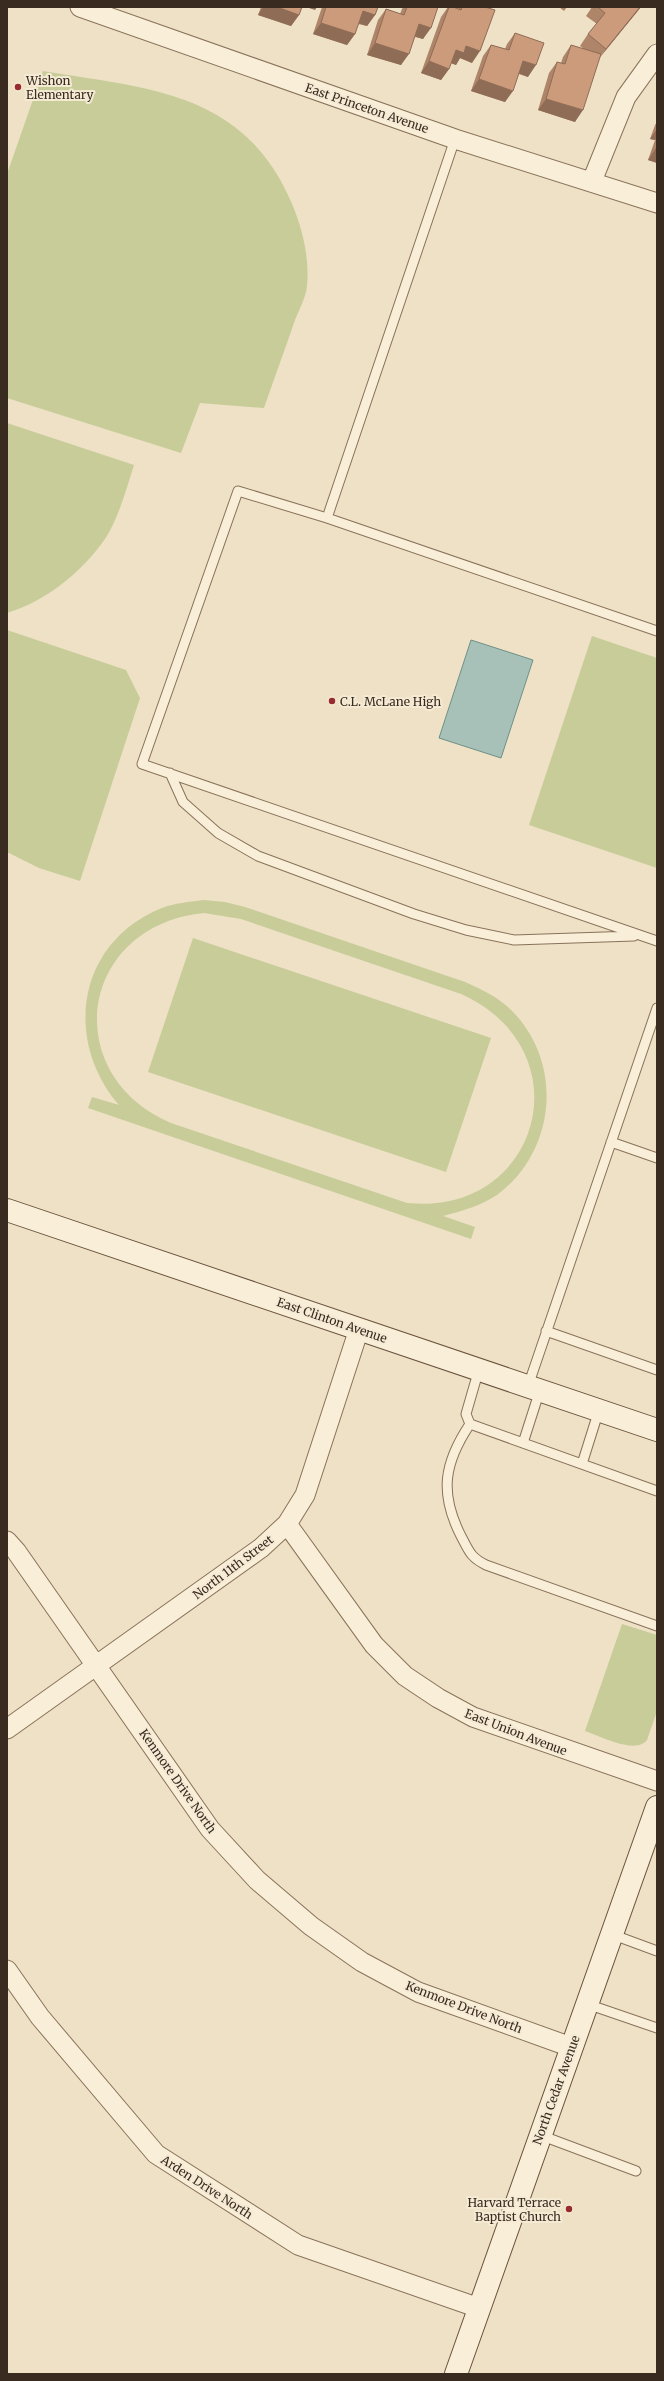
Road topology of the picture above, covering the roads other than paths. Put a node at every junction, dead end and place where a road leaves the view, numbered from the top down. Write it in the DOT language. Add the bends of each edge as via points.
graph roads {
  1 [pos="80,7"];
  2 [pos="657,54"];
  3 [pos="455,138"];
  4 [pos="592,181"];
  5 [pos="657,203"];
  6 [pos="327,518"];
  7 [pos="657,631"];
  8 [pos="170,773"];
  9 [pos="640,936"];
  10 [pos="657,941"];
  11 [pos="657,1008"];
  12 [pos="611,1142"];
  13 [pos="657,1158"];
  14 [pos="7,1210"];
  15 [pos="359,1329"];
  16 [pos="546,1331"];
  17 [pos="479,1370"];
  18 [pos="657,1370"];
  19 [pos="534,1388"];
  20 [pos="599,1410"];
  21 [pos="470,1424"];
  22 [pos="657,1430"];
  23 [pos="523,1443"];
  24 [pos="582,1464"];
  25 [pos="657,1491"];
  26 [pos="287,1524"];
  27 [pos="7,1541"];
  28 [pos="657,1626"];
  29 [pos="97,1665"];
  30 [pos="7,1729"];
  31 [pos="657,1781"];
  32 [pos="657,1807"];
  33 [pos="611,1934"];
  34 [pos="657,1951"];
  35 [pos="7,1970"];
  36 [pos="587,2004"];
  37 [pos="657,2028"];
  38 [pos="572,2047"];
  39 [pos="540,2135"];
  40 [pos="636,2171"];
  41 [pos="479,2308"];
  42 [pos="456,2374"];
  1 -- 3 [label="street, East Princeton Avenue"];
  2 -- 4 [label="street" via="626,97"];
  3 -- 4 [label="street, East Princeton Avenue"];
  3 -- 6 [label="lane"];
  4 -- 5 [label="street, East Princeton Avenue"];
  6 -- 7 [label="lane"];
  6 -- 8 [label="lane" via="238,491 142,764"];
  8 -- 9 [label="lane"];
  8 -- 9 [label="lane" via="183,802 218,833 258,856 414,914 466,930 514,940"];
  9 -- 10 [label="lane"];
  11 -- 12 [label="lane"];
  12 -- 13 [label="lane"];
  12 -- 16 [label="lane"];
  14 -- 15 [label="main road, East Clinton Avenue"];
  15 -- 17 [label="main road, East Clinton Avenue"];
  15 -- 26 [label="street, North 11th Street" via="304,1495"];
  16 -- 18 [label="lane"];
  16 -- 19 [label="lane"];
  17 -- 19 [label="main road, East Clinton Avenue"];
  17 -- 21 [label="lane" via="466,1414"];
  19 -- 20 [label="main road, East Clinton Avenue"];
  19 -- 23 [label="lane"];
  20 -- 22 [label="main road, East Clinton Avenue"];
  20 -- 24 [label="lane"];
  21 -- 23 [label="lane"];
  21 -- 28 [label="lane" via="458,1442 446,1482 447,1500 454,1523 473,1558 486,1565"];
  23 -- 24 [label="lane"];
  24 -- 25 [label="lane"];
  26 -- 29 [label="street, North 11th Street" via="261,1548"];
  26 -- 31 [label="street, East Union Avenue" via="374,1645 405,1676 473,1717"];
  27 -- 29 [label="street, Kenmore Drive North"];
  29 -- 30 [label="street, North 11th Street"];
  29 -- 38 [label="street, Kenmore Drive North" via="210,1829 257,1880 310,1926 362,1962 418,1992"];
  32 -- 33 [label="main road, North Cedar Avenue"];
  33 -- 34 [label="lane"];
  33 -- 36 [label="main road, North Cedar Avenue"];
  35 -- 41 [label="street, Arden Drive North" via="40,2017 156,2154 298,2245"];
  36 -- 37 [label="lane"];
  36 -- 38 [label="main road, North Cedar Avenue"];
  38 -- 39 [label="main road, North Cedar Avenue"];
  39 -- 40 [label="lane"];
  39 -- 41 [label="main road, North Cedar Avenue"];
  41 -- 42 [label="main road, North Cedar Avenue"];
}
